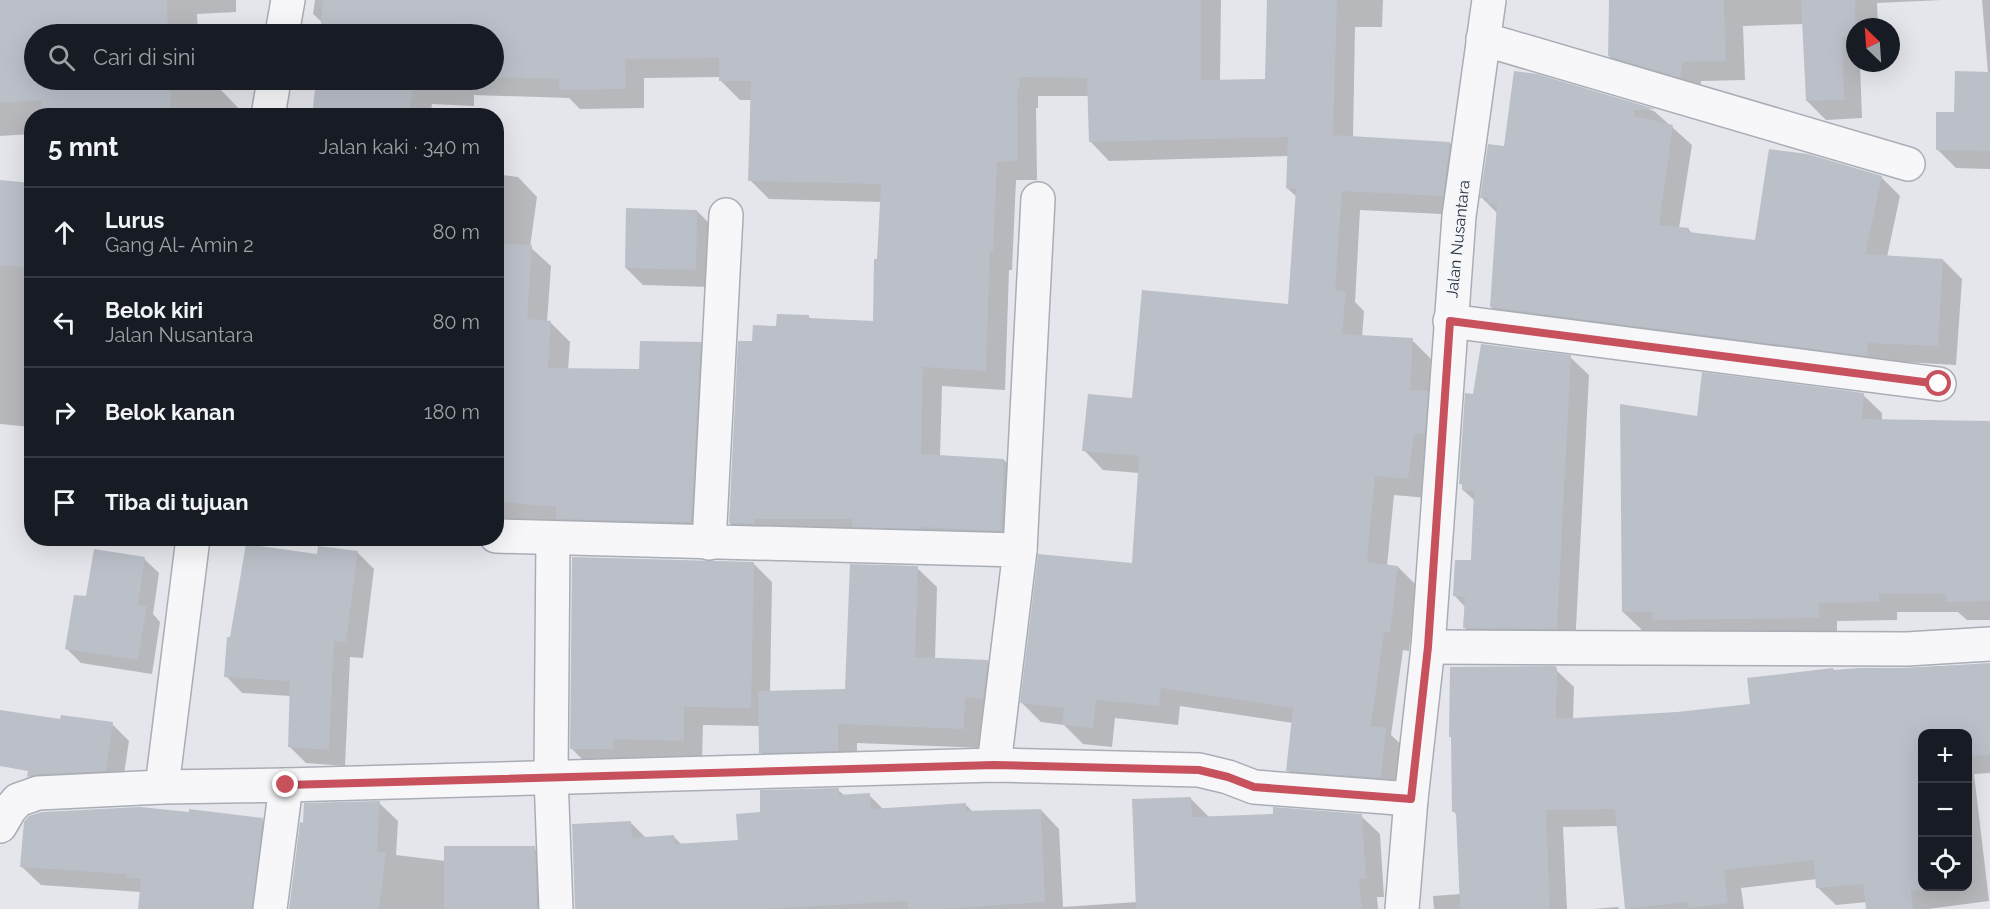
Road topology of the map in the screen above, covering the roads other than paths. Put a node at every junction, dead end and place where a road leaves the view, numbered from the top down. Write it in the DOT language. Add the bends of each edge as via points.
graph roads {
  1 [pos="288,0"];
  2 [pos="1489,0"];
  3 [pos="284,24"];
  4 [pos="1483,39"];
  5 [pos="272,90"];
  6 [pos="269,108"];
  7 [pos="1908,164"];
  8 [pos="1038,199"];
  9 [pos="726,215"];
  10 [pos="1450,321"];
  11 [pos="1939,384"];
  12 [pos="504,536"];
  13 [pos="553,538"];
  14 [pos="709,543"];
  15 [pos="192,546"];
  16 [pos="1020,550"];
  17 [pos="1990,644"];
  18 [pos="1428,647"];
  19 [pos="994,765"];
  20 [pos="551,777"];
  21 [pos="286,785"];
  22 [pos="162,787"];
  23 [pos="1411,799"];
  24 [pos="0,826"];
  25 [pos="270,909"];
  26 [pos="556,909"];
  27 [pos="1402,909"];
  1 -- 3 [label="street"];
  2 -- 4 [label="street, Jalan Nusantara"];
  4 -- 7 [label="street"];
  4 -- 10 [label="street, Jalan Nusantara" via="1459,216"];
  5 -- 6 [label="street"];
  8 -- 16 [label="street"];
  9 -- 14 [label="street"];
  10 -- 11 [label="street"];
  10 -- 18 [label="street, Jalan Nusantara"];
  12 -- 13 [label="street"];
  13 -- 14 [label="street"];
  13 -- 20 [label="street"];
  14 -- 16 [label="street"];
  15 -- 22 [label="street"];
  16 -- 19 [label="street"];
  17 -- 18 [label="street" via="1907,649"];
  18 -- 23 [label="street, Jalan Nusantara"];
  19 -- 20 [label="street"];
  19 -- 23 [label="street" via="1199,770 1254,787"];
  20 -- 21 [label="street"];
  20 -- 26 [label="street"];
  21 -- 22 [label="street"];
  21 -- 25 [label="street"];
  22 -- 24 [label="street" via="38,793 18,800"];
  23 -- 27 [label="street, Jalan Nusantara"];
}
